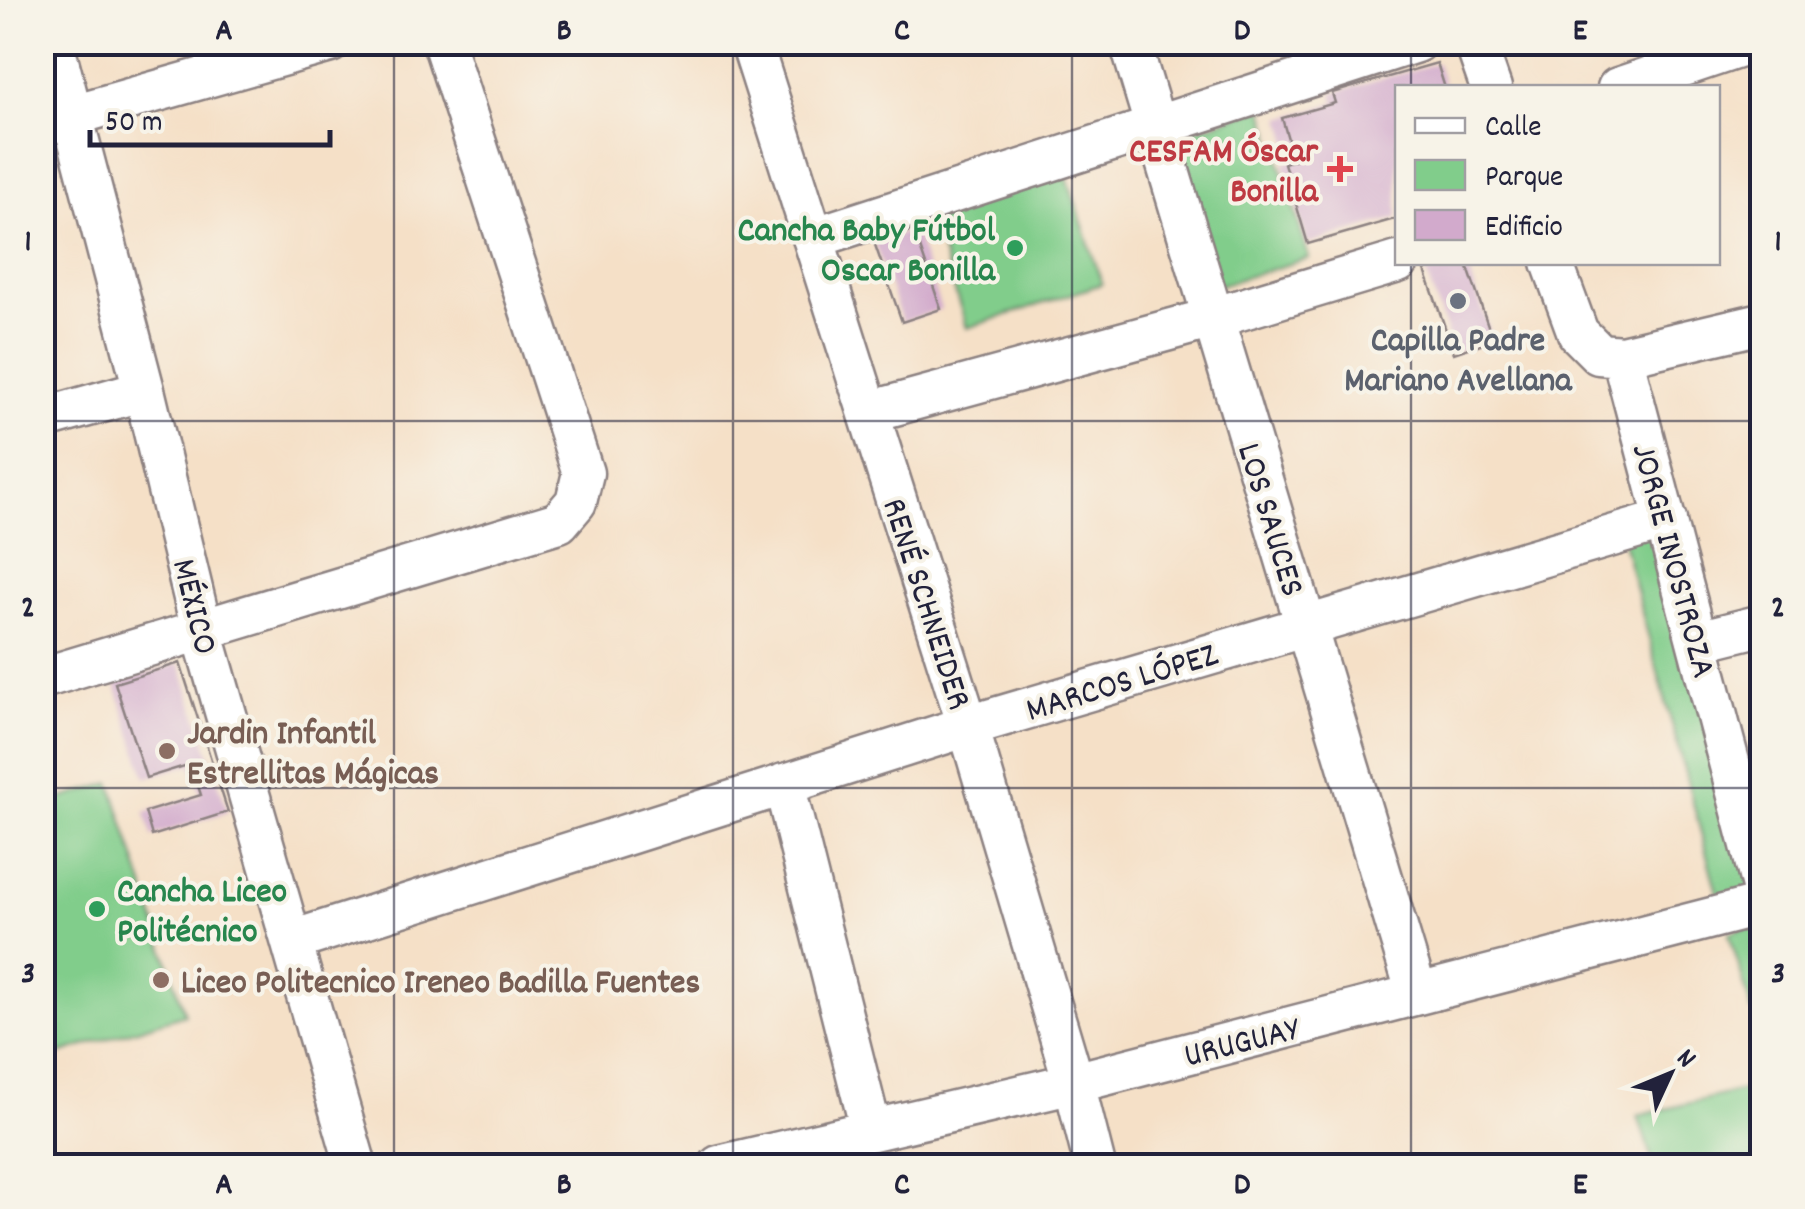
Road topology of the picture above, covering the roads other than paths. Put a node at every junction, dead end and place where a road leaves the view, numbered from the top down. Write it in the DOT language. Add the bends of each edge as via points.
graph roads {
  1 [pos="54,42"];
  2 [pos="330,42"];
  3 [pos="442,42"];
  4 [pos="752,42"];
  5 [pos="1130,42"];
  6 [pos="1416,42"];
  7 [pos="1475,42"];
  8 [pos="1755,42"];
  9 [pos="1490,85"];
  10 [pos="1627,85"];
  11 [pos="58,121"];
  12 [pos="1155,126"];
  13 [pos="814,238"];
  14 [pos="1395,263"];
  15 [pos="1553,265"];
  16 [pos="1212,318"];
  17 [pos="1762,323"];
  18 [pos="1622,356"];
  19 [pos="144,390"];
  20 [pos="869,412"];
  21 [pos="42,419"];
  22 [pos="1666,520"];
  23 [pos="1306,625"];
  24 [pos="1762,625"];
  25 [pos="202,631"];
  26 [pos="1698,642"];
  27 [pos="42,678"];
  28 [pos="968,726"];
  29 [pos="784,784"];
  30 [pos="1762,887"];
  31 [pos="1762,905"];
  32 [pos="292,941"];
  33 [pos="1417,994"];
  34 [pos="1074,1083"];
  35 [pos="853,1145"];
  36 [pos="356,1166"];
  37 [pos="718,1166"];
  38 [pos="1095,1166"];
  1 -- 11 [label="street, MÉXICO"];
  2 -- 11 [label="street"];
  3 -- 25 [label="street" via="583,473 576,502 559,522"];
  4 -- 13 [label="street, RENÉ SCHNEIDER"];
  5 -- 12 [label="street, LOS SAUCES"];
  6 -- 12 [label="street"];
  7 -- 9 [label="street"];
  8 -- 10 [label="street"];
  11 -- 19 [label="street, MÉXICO"];
  12 -- 13 [label="street"];
  12 -- 16 [label="street, LOS SAUCES"];
  13 -- 20 [label="street, RENÉ SCHNEIDER"];
  14 -- 16 [label="street"];
  15 -- 18 [label="street" via="1578,334 1599,354"];
  16 -- 20 [label="street"];
  16 -- 23 [label="street, LOS SAUCES"];
  17 -- 18 [label="street"];
  18 -- 22 [label="street, JORGE INOSTROZA"];
  19 -- 21 [label="street"];
  19 -- 25 [label="street, MÉXICO"];
  20 -- 28 [label="street, RENÉ SCHNEIDER"];
  22 -- 23 [label="street, MARCOS LÓPEZ"];
  22 -- 26 [label="street, JORGE INOSTROZA"];
  23 -- 28 [label="street, MARCOS LÓPEZ"];
  23 -- 33 [label="street, LOS SAUCES"];
  24 -- 26 [label="street"];
  25 -- 27 [label="street"];
  25 -- 32 [label="street, MÉXICO"];
  26 -- 30 [label="street, JORGE INOSTROZA"];
  28 -- 29 [label="street, MARCOS LÓPEZ"];
  28 -- 34 [label="street, RENÉ SCHNEIDER"];
  29 -- 32 [label="street, MARCOS LÓPEZ"];
  29 -- 35 [label="street"];
  31 -- 33 [label="street, URUGUAY"];
  32 -- 36 [label="street, MÉXICO"];
  33 -- 34 [label="street, URUGUAY"];
  34 -- 35 [label="street, URUGUAY"];
  34 -- 38 [label="street, RENÉ SCHNEIDER"];
  35 -- 37 [label="street, URUGUAY"];
}
